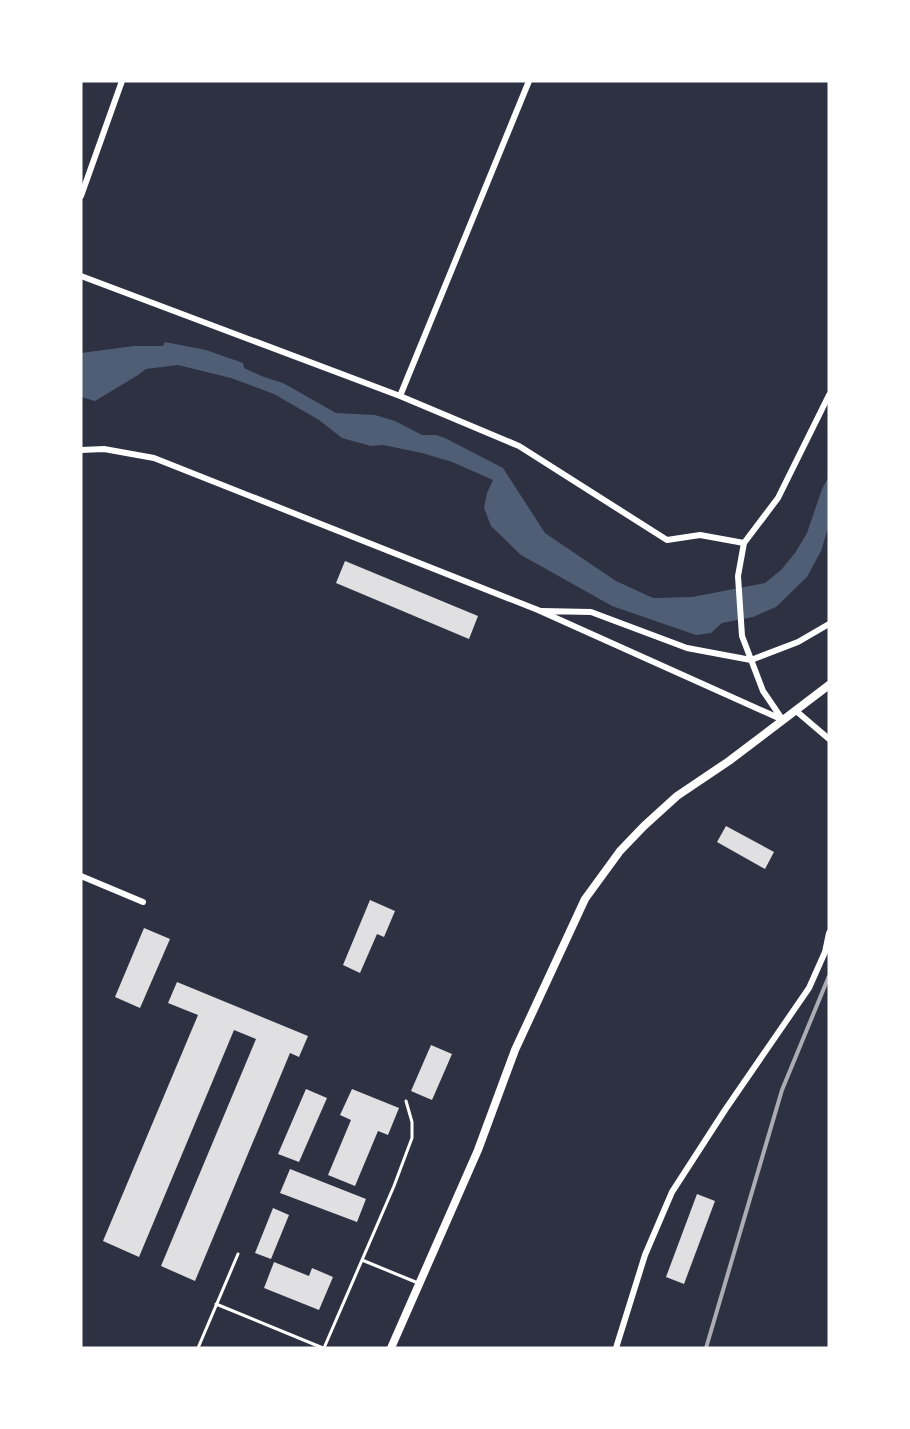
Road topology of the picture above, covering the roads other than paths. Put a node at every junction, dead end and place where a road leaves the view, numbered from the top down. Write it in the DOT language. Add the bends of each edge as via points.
graph roads {
  1 [pos="122,81"];
  2 [pos="529,81"];
  3 [pos="81,196"];
  4 [pos="81,276"];
  5 [pos="829,394"];
  6 [pos="400,396"];
  7 [pos="81,450"];
  8 [pos="744,543"];
  9 [pos="538,610"];
  10 [pos="829,624"];
  11 [pos="751,660"];
  12 [pos="829,685"];
  13 [pos="795,710"];
  14 [pos="783,720"];
  15 [pos="829,739"];
  16 [pos="81,876"];
  17 [pos="143,902"];
  18 [pos="829,933"];
  19 [pos="406,1101"];
  20 [pos="238,1254"];
  21 [pos="362,1260"];
  22 [pos="418,1283"];
  23 [pos="216,1304"];
  24 [pos="198,1348"];
  25 [pos="324,1348"];
  26 [pos="391,1348"];
  27 [pos="616,1348"];
  1 -- 3 [label="street"];
  2 -- 6 [label="street"];
  4 -- 6 [label="street"];
  5 -- 8 [label="street" via="778,498"];
  6 -- 8 [label="street" via="519,446 667,540 700,535"];
  7 -- 9 [label="street" via="104,449 154,458"];
  8 -- 11 [label="street" via="738,576 742,636"];
  9 -- 11 [label="street" via="591,612 687,648"];
  9 -- 14 [label="street"];
  10 -- 11 [label="street" via="798,642"];
  11 -- 14 [label="street" via="763,691"];
  12 -- 13 [label="street"];
  13 -- 14 [label="street"];
  13 -- 15 [label="street"];
  14 -- 22 [label="street" via="677,795 620,851 585,899 515,1050 478,1150"];
  16 -- 17 [label="street"];
  18 -- 27 [label="street" via="809,988 672,1192 645,1255"];
  19 -- 21 [label="lane" via="412,1138"];
  20 -- 23 [label="lane"];
  21 -- 22 [label="lane"];
  21 -- 25 [label="lane"];
  22 -- 26 [label="street"];
  23 -- 24 [label="lane"];
  23 -- 25 [label="lane"];
}
